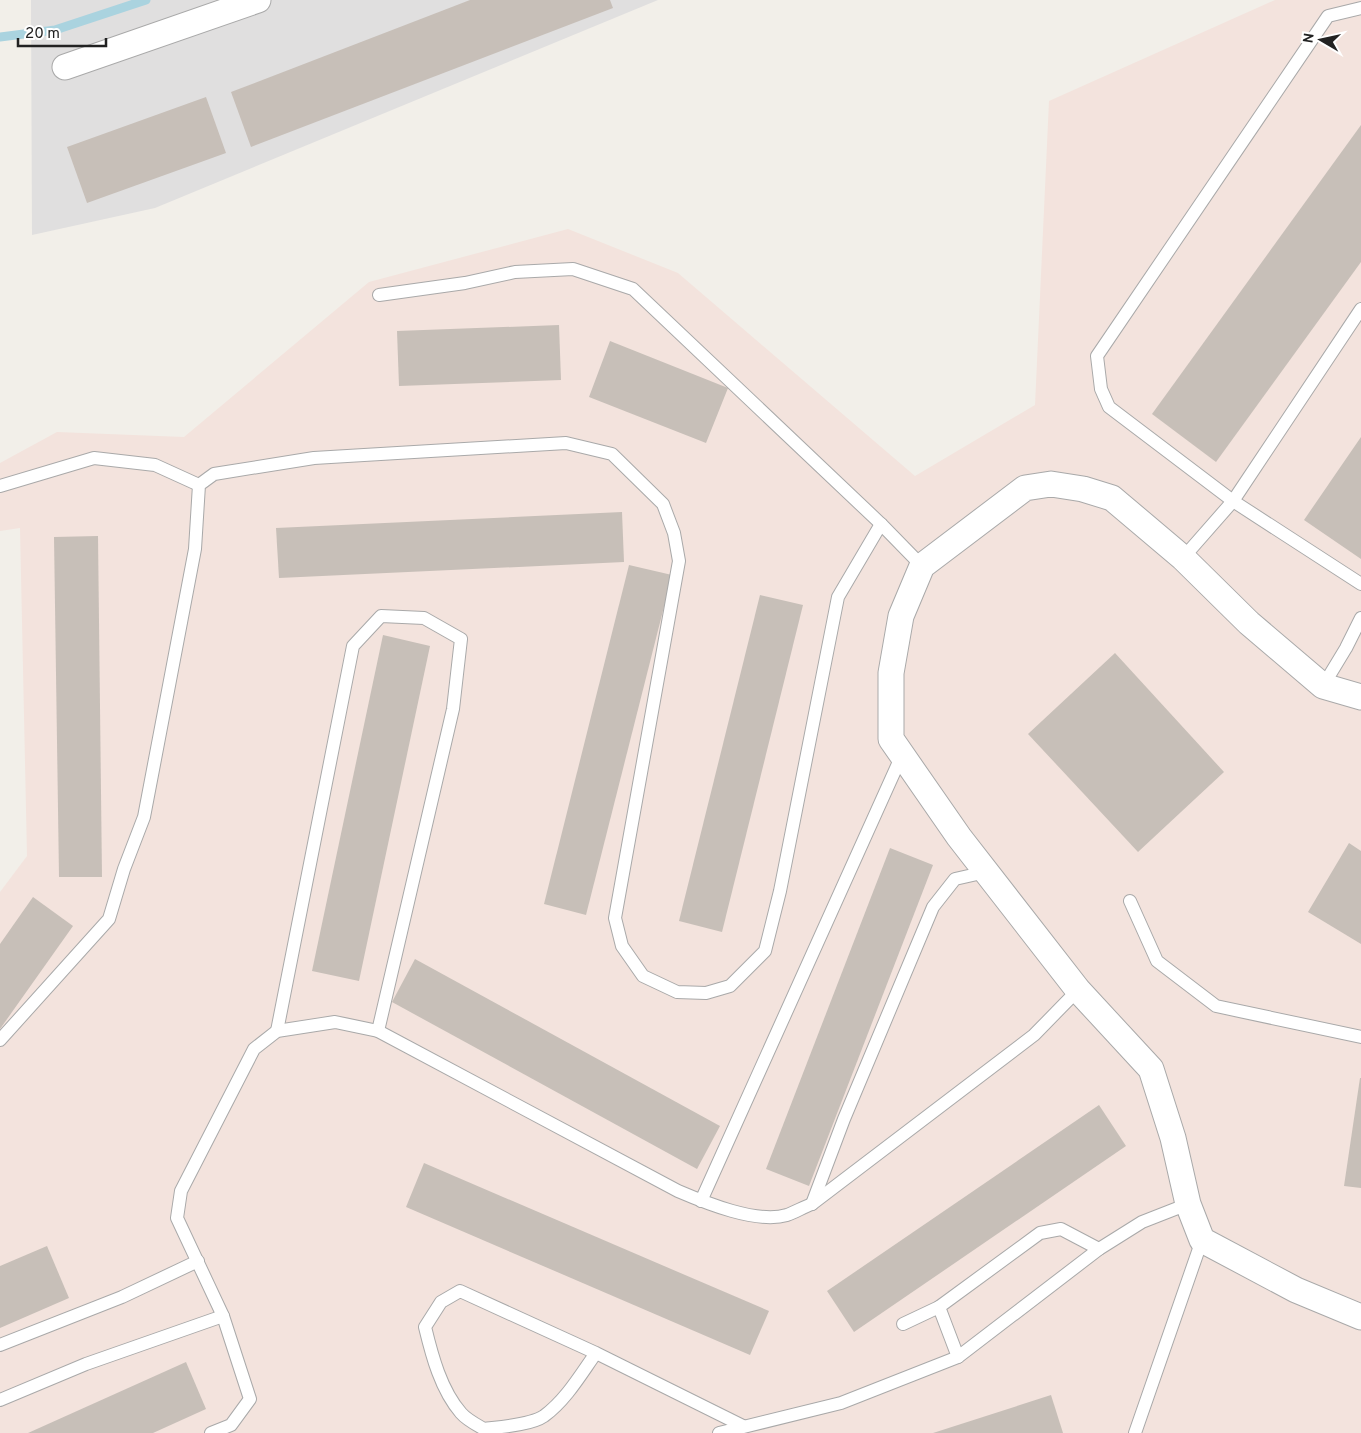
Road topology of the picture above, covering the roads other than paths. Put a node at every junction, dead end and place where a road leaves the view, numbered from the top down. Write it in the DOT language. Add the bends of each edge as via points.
graph roads {
  1 [pos="258,0"];
  2 [pos="1361,8"];
  3 [pos="198,10"];
  4 [pos="65,67"];
  5 [pos="379,295"];
  6 [pos="1361,309"];
  7 [pos="198,485"];
  8 [pos="0,486"];
  9 [pos="1233,501"];
  10 [pos="881,524"];
  11 [pos="1183,558"];
  12 [pos="922,566"];
  13 [pos="1361,584"];
  14 [pos="1361,618"];
  15 [pos="1323,686"];
  16 [pos="1361,697"];
  17 [pos="902,755"];
  18 [pos="986,872"];
  19 [pos="1130,901"];
  20 [pos="1078,990"];
  21 [pos="378,1030"];
  22 [pos="278,1031"];
  23 [pos="1361,1037"];
  24 [pos="0,1040"];
  25 [pos="701,1201"];
  26 [pos="812,1204"];
  27 [pos="1188,1204"];
  28 [pos="1202,1240"];
  29 [pos="1099,1249"];
  30 [pos="198,1261"];
  31 [pos="939,1306"];
  32 [pos="223,1316"];
  33 [pos="1361,1317"];
  34 [pos="903,1324"];
  35 [pos="0,1345"];
  36 [pos="596,1352"];
  37 [pos="958,1357"];
  38 [pos="0,1400"];
  39 [pos="743,1426"];
  40 [pos="211,1433"];
  41 [pos="719,1433"];
  42 [pos="1135,1433"];
  1 -- 3 [label="street"];
  2 -- 9 [label="lane" via="1328,16 1097,356 1101,390 1109,407"];
  3 -- 4 [label="street"];
  5 -- 10 [label="lane" via="465,283 515,272 573,269 633,289"];
  6 -- 9 [label="lane"];
  7 -- 8 [label="lane" via="155,465 94,458"];
  7 -- 10 [label="lane" via="214,474 314,458 566,443 612,454 663,504 674,533 679,561 615,918 622,946 643,976 677,992 706,993 730,986 765,951 780,891 838,597"];
  7 -- 24 [label="lane" via="195,549 144,817 109,919"];
  9 -- 11 [label="lane"];
  9 -- 13 [label="lane"];
  10 -- 12 [label="lane"];
  11 -- 12 [label="street" via="1112,498 1083,488 1051,484 1025,488"];
  11 -- 15 [label="street" via="1249,623"];
  12 -- 17 [label="street" via="901,616 891,673 891,739"];
  14 -- 15 [label="lane"];
  15 -- 16 [label="street"];
  17 -- 18 [label="street"];
  17 -- 25 [label="lane"];
  18 -- 20 [label="street"];
  18 -- 26 [label="lane" via="955,879 933,907"];
  19 -- 23 [label="lane" via="1157,961 1216,1006"];
  20 -- 26 [label="lane" via="1034,1034"];
  20 -- 27 [label="street" via="1151,1069 1173,1138"];
  21 -- 22 [label="lane" via="334,1022"];
  21 -- 22 [label="lane" via="452,709 461,639 424,618 381,616 353,646"];
  21 -- 25 [label="lane"];
  22 -- 30 [label="lane" via="254,1049 181,1191 177,1218"];
  25 -- 26 [label="lane" via="749,1216 785,1215"];
  27 -- 28 [label="street"];
  27 -- 29 [label="lane" via="1142,1222"];
  28 -- 33 [label="street" via="1296,1290"];
  28 -- 42 [label="lane"];
  29 -- 31 [label="lane" via="1061,1229 1040,1233"];
  29 -- 37 [label="lane"];
  30 -- 32 [label="lane"];
  30 -- 35 [label="lane" via="122,1297"];
  31 -- 34 [label="lane"];
  31 -- 37 [label="lane"];
  32 -- 38 [label="lane" via="86,1364"];
  32 -- 40 [label="lane" via="250,1399 231,1424"];
  36 -- 36 [label="lane" via="460,1290 441,1302 425,1327 432,1355 448,1392 462,1414 484,1429 543,1417 567,1394"];
  36 -- 39 [label="lane"];
  37 -- 39 [label="lane" via="841,1403"];
  39 -- 41 [label="lane"];
}
